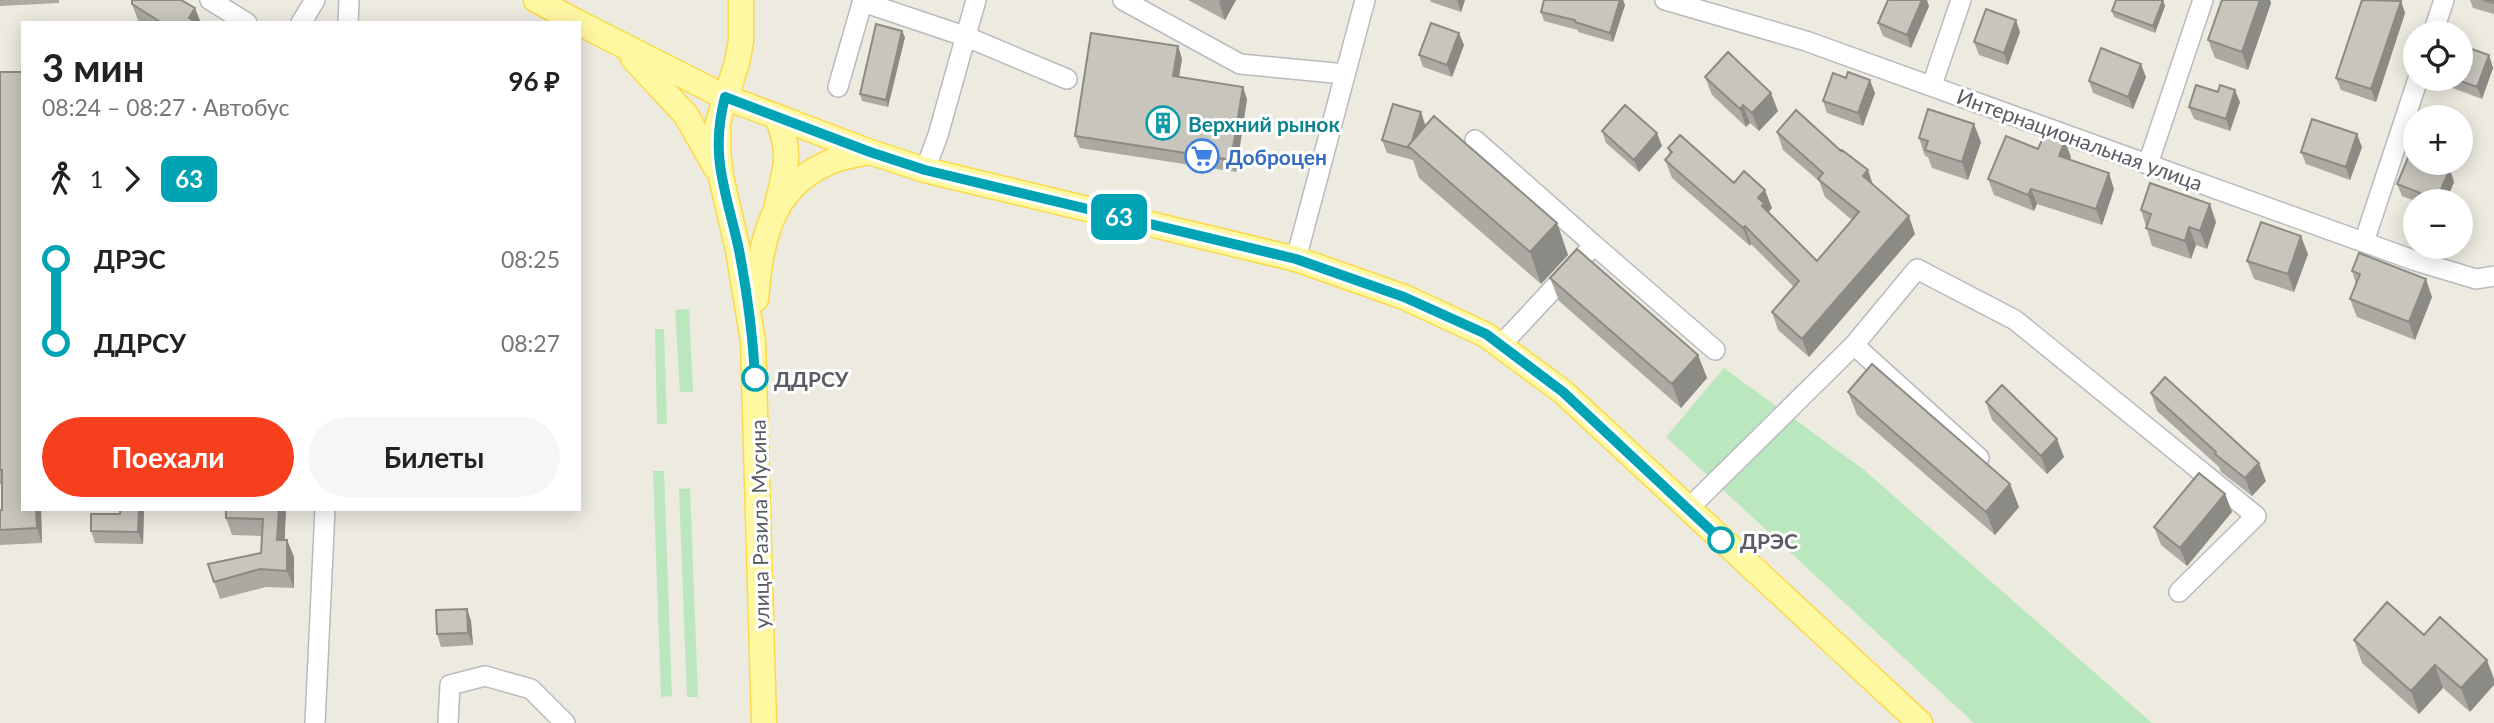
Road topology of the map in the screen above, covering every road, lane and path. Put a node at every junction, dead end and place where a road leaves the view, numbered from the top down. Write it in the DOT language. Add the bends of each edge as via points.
graph roads {
  1 [pos="210,0"];
  2 [pos="315,0"];
  3 [pos="349,0"];
  4 [pos="536,0"];
  5 [pos="741,0"];
  6 [pos="976,0"];
  7 [pos="1122,0"];
  8 [pos="1365,0"];
  9 [pos="1665,0"];
  10 [pos="1961,0"];
  11 [pos="2203,0"];
  12 [pos="2444,0"];
  13 [pos="863,1"];
  14 [pos="244,21"];
  15 [pos="302,21"];
  16 [pos="348,21"];
  17 [pos="575,21"];
  18 [pos="2437,21"];
  19 [pos="581,24"];
  20 [pos="967,37"];
  21 [pos="621,44"];
  22 [pos="1345,74"];
  23 [pos="1067,79"];
  24 [pos="1931,85"];
  25 [pos="838,87"];
  26 [pos="2414,91"];
  27 [pos="725,97"];
  28 [pos="777,117"];
  29 [pos="1475,139"];
  30 [pos="870,152"];
  31 [pos="2148,164"];
  32 [pos="925,170"];
  33 [pos="721,177"];
  34 [pos="776,208"];
  35 [pos="2364,242"];
  36 [pos="1594,245"];
  37 [pos="1296,259"];
  38 [pos="2494,276"];
  39 [pos="753,341"];
  40 [pos="1501,345"];
  41 [pos="1854,345"];
  42 [pos="1716,350"];
  43 [pos="1989,466"];
  44 [pos="1688,509"];
  45 [pos="325,511"];
  46 [pos="2179,592"];
  47 [pos="763,722"];
  48 [pos="315,723"];
  49 [pos="448,723"];
  50 [pos="565,723"];
  51 [pos="1920,723"];
  1 -- 14 [label="street"];
  2 -- 15 [label="street"];
  3 -- 16 [label="street"];
  4 -- 17 [label="main road"];
  5 -- 27 [label="main road, улица Разила Мусина" via="741,41"];
  6 -- 20 [label="street"];
  7 -- 22 [label="street" via="1240,64"];
  8 -- 22 [label="street"];
  9 -- 24 [label="street, Интернациональная улица" via="1806,41"];
  10 -- 24 [label="street"];
  11 -- 31 [label="street"];
  12 -- 18 [label="street"];
  13 -- 20 [label="street"];
  13 -- 25 [label="street"];
  19 -- 21 [label="main road"];
  20 -- 23 [label="street"];
  20 -- 32 [label="street"];
  21 -- 27 [label="main road"];
  21 -- 33 [label="main road" via="686,115"];
  22 -- 37 [label="street"];
  24 -- 31 [label="street, Интернациональная улица"];
  26 -- 35 [label="street"];
  27 -- 28 [label="main road"];
  27 -- 33 [label="main road, улица Разила Мусина" via="718,122"];
  28 -- 30 [label="main road"];
  28 -- 34 [label="main road" via="786,138 787,163"];
  29 -- 36 [label="street"];
  30 -- 32 [label="main road"];
  30 -- 34 [label="main road" via="838,159 814,171"];
  31 -- 35 [label="street, Интернациональная улица"];
  32 -- 37 [label="main road"];
  33 -- 39 [label="main road, улица Разила Мусина"];
  34 -- 39 [label="main road" via="759,263"];
  35 -- 38 [label="street, Интернациональная улица" via="2476,279"];
  36 -- 40 [label="street"];
  36 -- 42 [label="street"];
  37 -- 40 [label="main road" via="1404,297"];
  39 -- 47 [label="main road, улица Разила Мусина"];
  40 -- 44 [label="main road" via="1563,392"];
  41 -- 43 [label="street"];
  41 -- 44 [label="street"];
  41 -- 46 [label="street" via="1917,268 2015,320 2256,516"];
  44 -- 51 [label="main road"];
  45 -- 48 [label="street"];
  49 -- 50 [label="street" via="450,685 485,676 531,689"];
}
